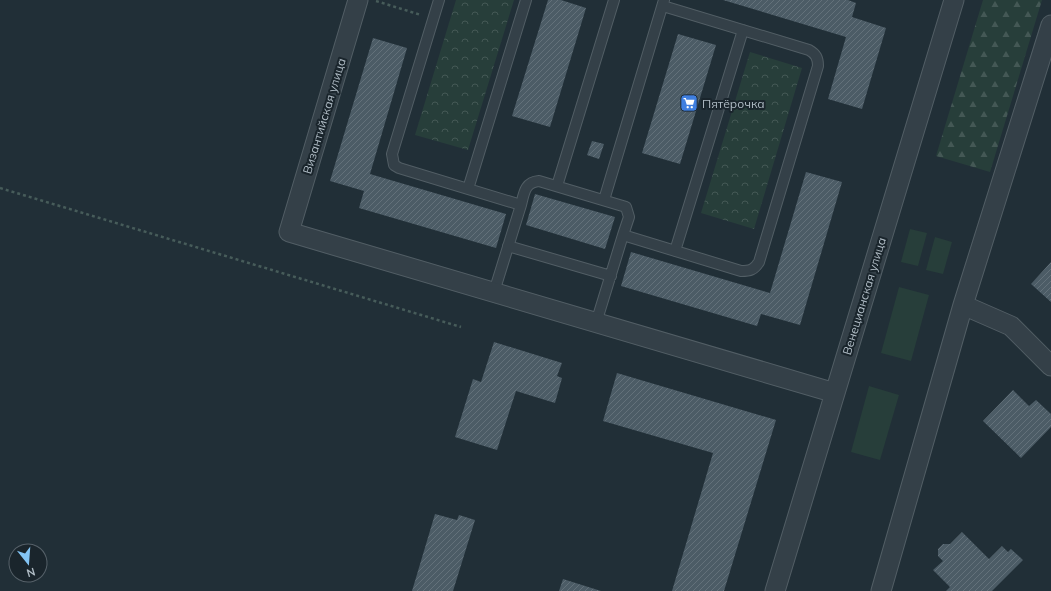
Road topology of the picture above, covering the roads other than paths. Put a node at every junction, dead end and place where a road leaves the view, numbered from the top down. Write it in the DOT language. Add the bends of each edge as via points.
graph roads {
  1 [pos="358,0"];
  2 [pos="438,0"];
  3 [pos="526,0"];
  4 [pos="614,0"];
  5 [pos="954,0"];
  6 [pos="664,3"];
  7 [pos="1051,26"];
  8 [pos="743,30"];
  9 [pos="557,186"];
  10 [pos="468,189"];
  11 [pos="604,200"];
  12 [pos="521,205"];
  13 [pos="623,235"];
  14 [pos="508,246"];
  15 [pos="675,251"];
  16 [pos="610,276"];
  17 [pos="494,292"];
  18 [pos="963,305"];
  19 [pos="596,323"];
  20 [pos="1051,366"];
  21 [pos="835,393"];
  22 [pos="775,591"];
  23 [pos="881,591"];
  1 -- 17 [label="street, Византийская улица" via="289,232"];
  2 -- 10 [label="lane" via="392,160 399,168"];
  3 -- 10 [label="lane"];
  4 -- 9 [label="lane"];
  5 -- 21 [label="street, Венецианская улица"];
  6 -- 8 [label="lane"];
  6 -- 11 [label="lane"];
  7 -- 18 [label="street"];
  8 -- 15 [label="lane"];
  8 -- 15 [label="lane" via="815,53 818,59 816,74 755,268 741,271"];
  9 -- 11 [label="lane"];
  9 -- 12 [label="lane" via="539,181 529,183"];
  10 -- 12 [label="lane"];
  11 -- 13 [label="lane" via="626,207 628,217"];
  12 -- 14 [label="lane"];
  13 -- 15 [label="lane"];
  13 -- 16 [label="lane"];
  14 -- 16 [label="lane"];
  14 -- 17 [label="lane"];
  16 -- 19 [label="lane"];
  17 -- 19 [label="street"];
  18 -- 20 [label="street" via="1011,326"];
  18 -- 23 [label="street"];
  19 -- 21 [label="street"];
  21 -- 22 [label="street, Венецианская улица"];
}
